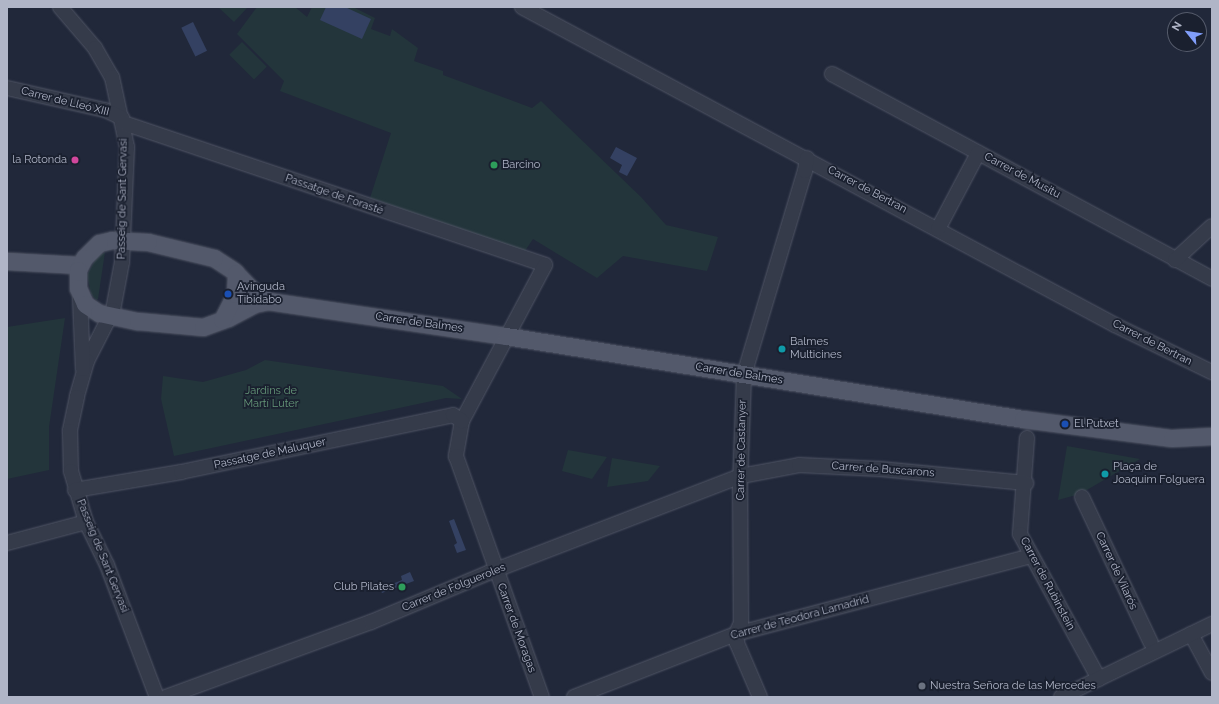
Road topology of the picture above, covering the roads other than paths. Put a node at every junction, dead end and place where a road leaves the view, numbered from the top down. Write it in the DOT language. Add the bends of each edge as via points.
graph roads {
  1 [pos="60,7"];
  2 [pos="522,7"];
  3 [pos="832,74"];
  4 [pos="7,88"];
  5 [pos="123,121"];
  6 [pos="978,153"];
  7 [pos="806,158"];
  8 [pos="1212,226"];
  9 [pos="938,228"];
  10 [pos="125,240"];
  11 [pos="1174,260"];
  12 [pos="7,261"];
  13 [pos="79,265"];
  14 [pos="545,265"];
  15 [pos="236,273"];
  16 [pos="1212,279"];
  17 [pos="80,298"];
  18 [pos="268,301"];
  19 [pos="110,317"];
  20 [pos="222,321"];
  21 [pos="506,336"];
  22 [pos="1212,372"];
  23 [pos="83,374"];
  24 [pos="744,375"];
  25 [pos="462,421"];
  26 [pos="1212,436"];
  27 [pos="1027,438"];
  28 [pos="741,476"];
  29 [pos="1026,483"];
  30 [pos="75,490"];
  31 [pos="1082,498"];
  32 [pos="86,522"];
  33 [pos="7,543"];
  34 [pos="1031,556"];
  35 [pos="496,570"];
  36 [pos="1212,624"];
  37 [pos="736,634"];
  38 [pos="1192,634"];
  39 [pos="1151,643"];
  40 [pos="1212,673"];
  41 [pos="1099,679"];
  42 [pos="1069,695"];
  43 [pos="156,697"];
  44 [pos="166,697"];
  45 [pos="542,697"];
  46 [pos="574,697"];
  47 [pos="760,697"];
  1 -- 5 [label="street, Passeig de Sant Gervasi" via="95,48 112,77"];
  2 -- 7 [label="street, Carrer de Bertran"];
  3 -- 6 [label="street, Carrer de Musitu"];
  4 -- 5 [label="street, Carrer de Lleó XIII" via="106,110"];
  5 -- 10 [label="street, Passeig de Sant Gervasi" via="127,148"];
  5 -- 14 [label="street, Passatge de Forasté"];
  6 -- 9 [label="street"];
  6 -- 11 [label="street, Carrer de Musitu"];
  7 -- 9 [label="street, Carrer de Bertran"];
  7 -- 24 [label="street, Carrer de Castanyer" via="805,171"];
  8 -- 11 [label="street"];
  9 -- 22 [label="street, Carrer de Bertran" via="1115,325"];
  10 -- 13 [label="main road" via="99,244"];
  10 -- 15 [label="main road" via="201,253 226,264"];
  10 -- 19 [label="street, Passeig de Sant Gervasi"];
  11 -- 16 [label="street, Carrer de Musitu"];
  12 -- 13 [label="main road"];
  13 -- 17 [label="main road" via="77,276"];
  14 -- 21 [label="street, Carrer de Moragas"];
  15 -- 18 [label="main road" via="255,293"];
  15 -- 20 [label="main road" via="236,294"];
  17 -- 19 [label="main road" via="99,313"];
  17 -- 23 [label="street"];
  18 -- 20 [label="main road" via="254,304"];
  18 -- 21 [label="main road, Carrer de Balmes"];
  19 -- 20 [label="main road" via="204,327"];
  19 -- 23 [label="street, Passeig de Sant Gervasi"];
  21 -- 24 [label="main road, Carrer de Balmes"];
  21 -- 25 [label="street, Carrer de Moragas"];
  23 -- 30 [label="street, Passeig de Sant Gervasi" via="70,431 70,466"];
  24 -- 26 [label="main road, Carrer de Balmes" via="1136,434 1172,438"];
  24 -- 28 [label="street, Carrer de Castanyer"];
  25 -- 30 [label="street, Passatge de Maluquer" via="453,415 181,472"];
  25 -- 35 [label="street, Carrer de Moragas" via="457,444 458,465"];
  27 -- 29 [label="street" via="1023,474"];
  28 -- 29 [label="street, Carrer de Buscarons" via="799,465 880,469"];
  28 -- 35 [label="street, Carrer de Folgueroles"];
  28 -- 37 [label="street, Carrer de Castanyer" via="741,623"];
  29 -- 34 [label="street, Carrer de Rubinstein" via="1020,532"];
  30 -- 32 [label="street, Passeig de Sant Gervasi"];
  31 -- 39 [label="street, Carrer de Vilarós"];
  32 -- 33 [label="street"];
  32 -- 43 [label="street, Passeig de Sant Gervasi" via="107,565"];
  34 -- 37 [label="street, Carrer de Teodora Lamadrid"];
  34 -- 41 [label="street, Carrer de Rubinstein"];
  35 -- 44 [label="street, Carrer de Folgueroles" via="371,622"];
  35 -- 45 [label="street, Carrer de Moragas"];
  36 -- 38 [label="street"];
  37 -- 46 [label="street, Carrer de Teodora Lamadrid"];
  37 -- 47 [label="street" via="737,643"];
  38 -- 40 [label="street"];
  38 -- 41 [label="street"];
  41 -- 42 [label="street"];
}
